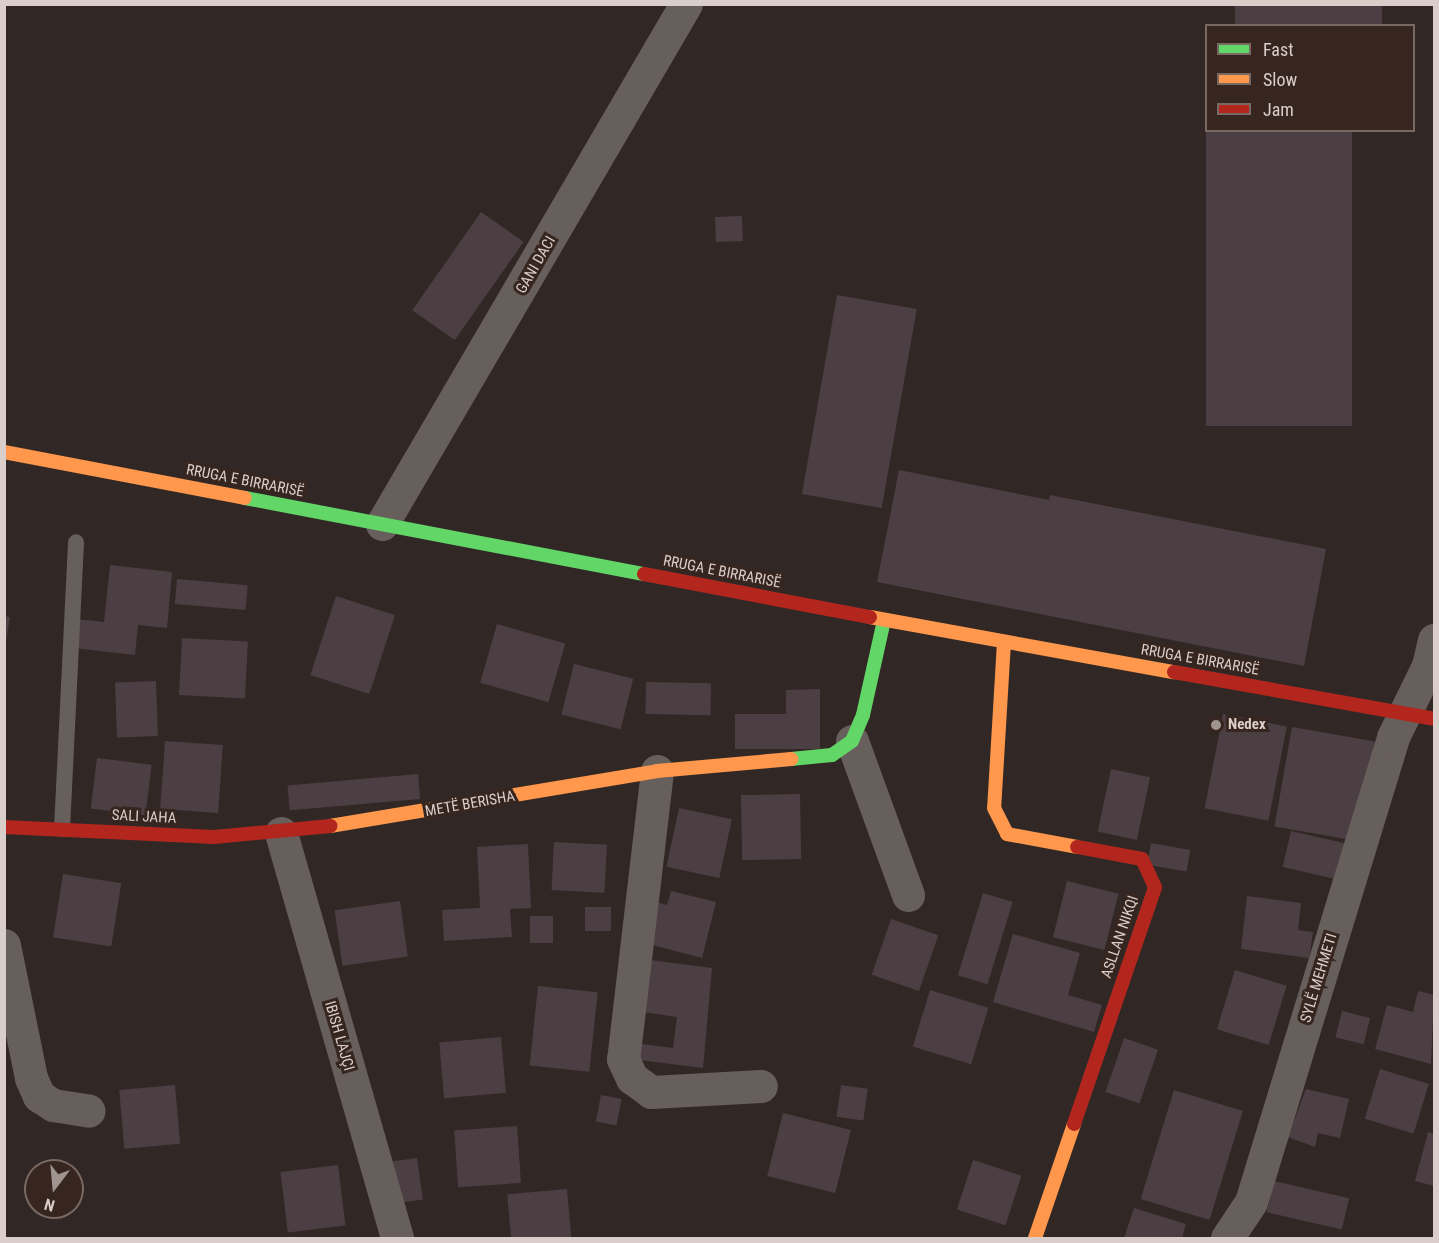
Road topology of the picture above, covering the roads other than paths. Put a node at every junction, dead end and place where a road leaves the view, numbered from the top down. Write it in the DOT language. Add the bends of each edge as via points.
graph roads {
  1 [pos="686,4"];
  2 [pos="4,452"];
  3 [pos="382,524"];
  4 [pos="75,542"];
  5 [pos="884,620"];
  6 [pos="1434,640"];
  7 [pos="1004,642"];
  8 [pos="1420,716"];
  9 [pos="852,741"];
  10 [pos="657,771"];
  11 [pos="4,827"];
  12 [pos="62,830"];
  13 [pos="281,833"];
  14 [pos="908,896"];
  15 [pos="4,945"];
  16 [pos="761,1086"];
  17 [pos="89,1112"];
  18 [pos="397,1239"];
  19 [pos="1035,1239"];
  20 [pos="1227,1239"];
  1 -- 3 [label="street, GANI DACI"];
  2 -- 3 [label="street, RRUGA E BIRRARISË"];
  3 -- 5 [label="street, RRUGA E BIRRARISË"];
  4 -- 12 [label="lane"];
  5 -- 7 [label="street, RRUGA E BIRRARISË"];
  5 -- 9 [label="street" via="863,715"];
  6 -- 8 [label="street, SYLË MEHMETI"];
  7 -- 8 [label="street, RRUGA E BIRRARISË"];
  7 -- 19 [label="street, ASLLAN NIKQI" via="994,808 1007,834 1142,860 1155,887"];
  8 -- 20 [label="street, SYLË MEHMETI" via="1393,737 1251,1202"];
  9 -- 10 [label="street, METË BERISHA" via="832,755"];
  9 -- 14 [label="street"];
  10 -- 13 [label="street, METË BERISHA"];
  10 -- 16 [label="street" via="623,1059 632,1078 651,1092"];
  11 -- 12 [label="street, SALI JAHA"];
  12 -- 13 [label="street, SALI JAHA" via="214,837"];
  13 -- 18 [label="street, IBISH LAJÇI"];
  15 -- 17 [label="street" via="31,1078 39,1096 52,1105"];
}
